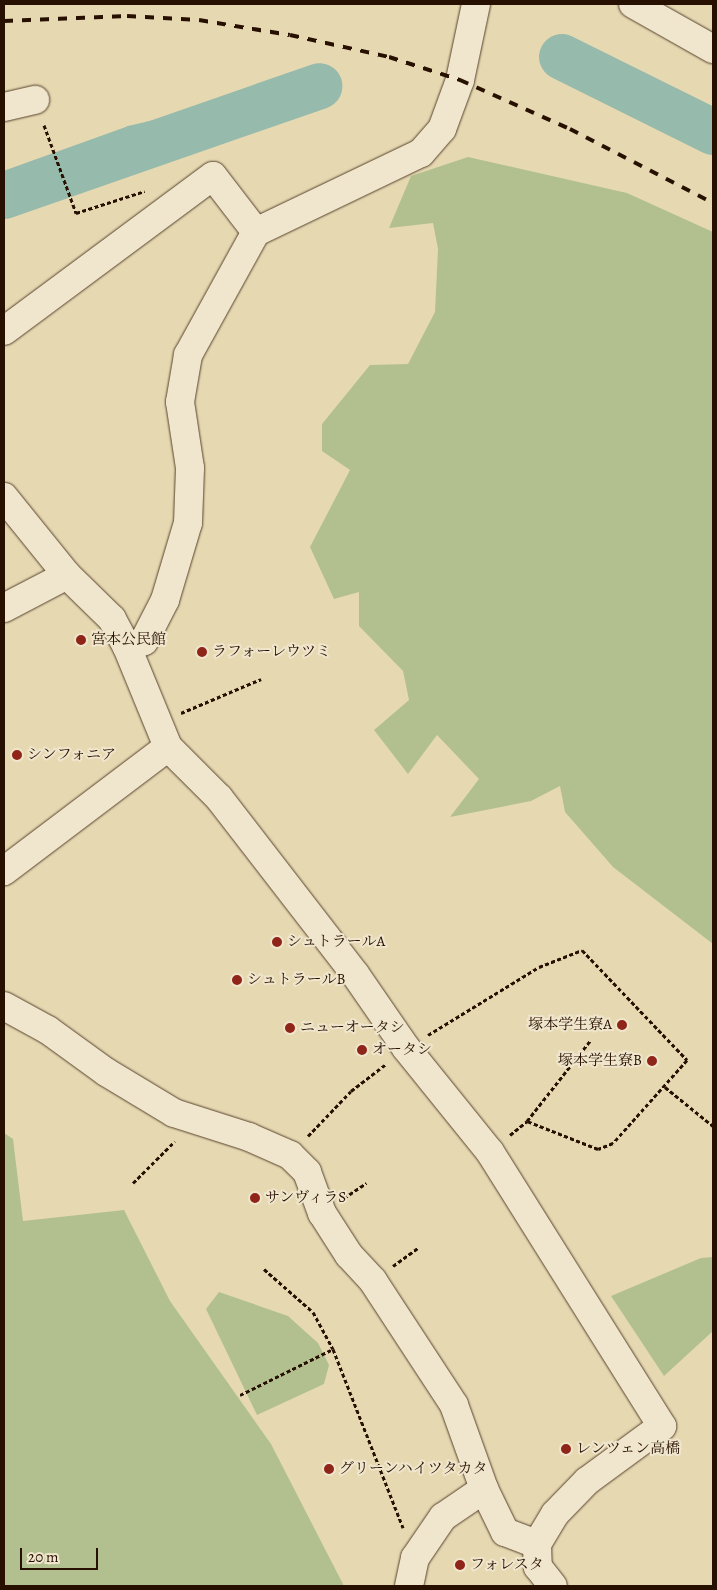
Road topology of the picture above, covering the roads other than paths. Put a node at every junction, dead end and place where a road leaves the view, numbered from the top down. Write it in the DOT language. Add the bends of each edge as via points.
graph roads {
  1 [pos="476,4"];
  2 [pos="633,4"];
  3 [pos="713,49"];
  4 [pos="35,100"];
  5 [pos="4,107"];
  6 [pos="256,232"];
  7 [pos="4,331"];
  8 [pos="4,497"];
  9 [pos="67,575"];
  10 [pos="4,608"];
  11 [pos="127,647"];
  12 [pos="163,735"];
  13 [pos="4,871"];
  14 [pos="4,1006"];
  15 [pos="484,1489"];
  16 [pos="537,1544"];
  17 [pos="409,1586"];
  18 [pos="553,1586"];
  1 -- 6 [label="street" via="460,80 442,129 421,153"];
  2 -- 3 [label="street"];
  4 -- 5 [label="street"];
  6 -- 7 [label="street" via="214,176"];
  6 -- 11 [label="street" via="188,355 180,402 190,468 188,523 165,600 144,641"];
  8 -- 9 [label="street"];
  9 -- 10 [label="street"];
  9 -- 11 [label="street" via="112,619"];
  11 -- 12 [label="street"];
  12 -- 13 [label="street"];
  12 -- 16 [label="street" via="219,798 356,974 406,1048 490,1152 662,1426 587,1481 555,1514"];
  14 -- 15 [label="street" via="48,1030 106,1072 165,1108 290,1155 307,1172 322,1213 349,1255 384,1296 454,1405"];
  15 -- 16 [label="street" via="506,1532"];
  15 -- 17 [label="street" via="443,1517 415,1558"];
  16 -- 18 [label="street" via="538,1567"];
}
